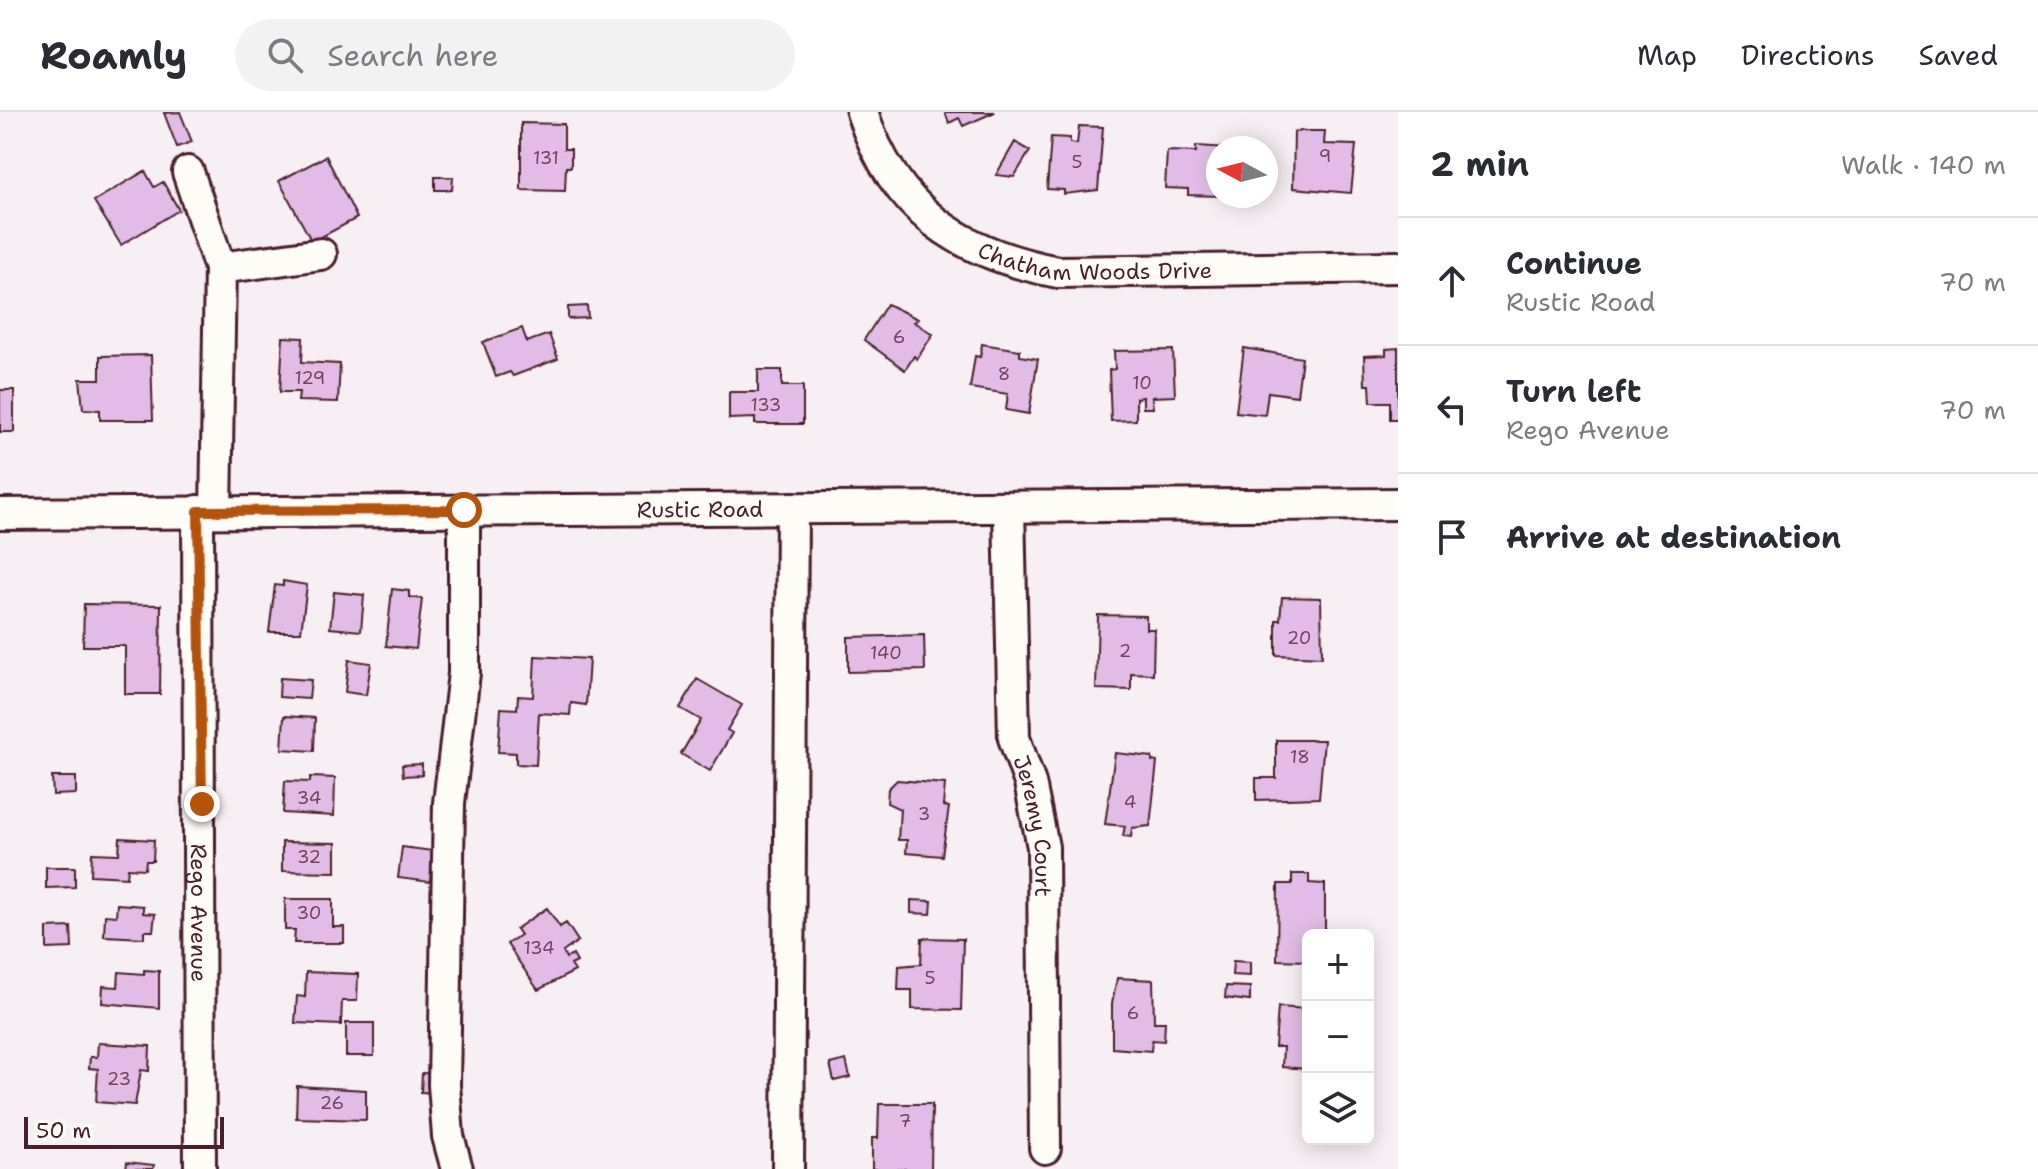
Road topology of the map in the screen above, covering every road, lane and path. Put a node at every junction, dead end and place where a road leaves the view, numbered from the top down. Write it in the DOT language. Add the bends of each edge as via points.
graph roads {
  1 [pos="862,112"];
  2 [pos="188,172"];
  3 [pos="321,254"];
  4 [pos="1398,267"];
  5 [pos="220,268"];
  6 [pos="1398,504"];
  7 [pos="1009,507"];
  8 [pos="792,508"];
  9 [pos="464,510"];
  10 [pos="207,512"];
  11 [pos="0,514"];
  12 [pos="1045,1148"];
  13 [pos="200,1169"];
  14 [pos="457,1169"];
  15 [pos="788,1169"];
  1 -- 4 [label="street, Chatham Woods Drive" via="884,168 908,200 956,237 1027,267 1058,272"];
  2 -- 5 [label="street, Rego Avenue"];
  3 -- 5 [label="street"];
  5 -- 10 [label="street, Rego Avenue"];
  6 -- 7 [label="street, Rustic Road"];
  7 -- 8 [label="street, Rustic Road"];
  7 -- 12 [label="street, Jeremy Court" via="1014,738 1043,847"];
  8 -- 9 [label="street, Rustic Road"];
  8 -- 15 [label="street"];
  9 -- 10 [label="street, Rustic Road"];
  9 -- 14 [label="street" via="464,673 449,803 444,1085"];
  10 -- 11 [label="street, Rustic Road"];
  10 -- 13 [label="street, Rego Avenue"];
}
